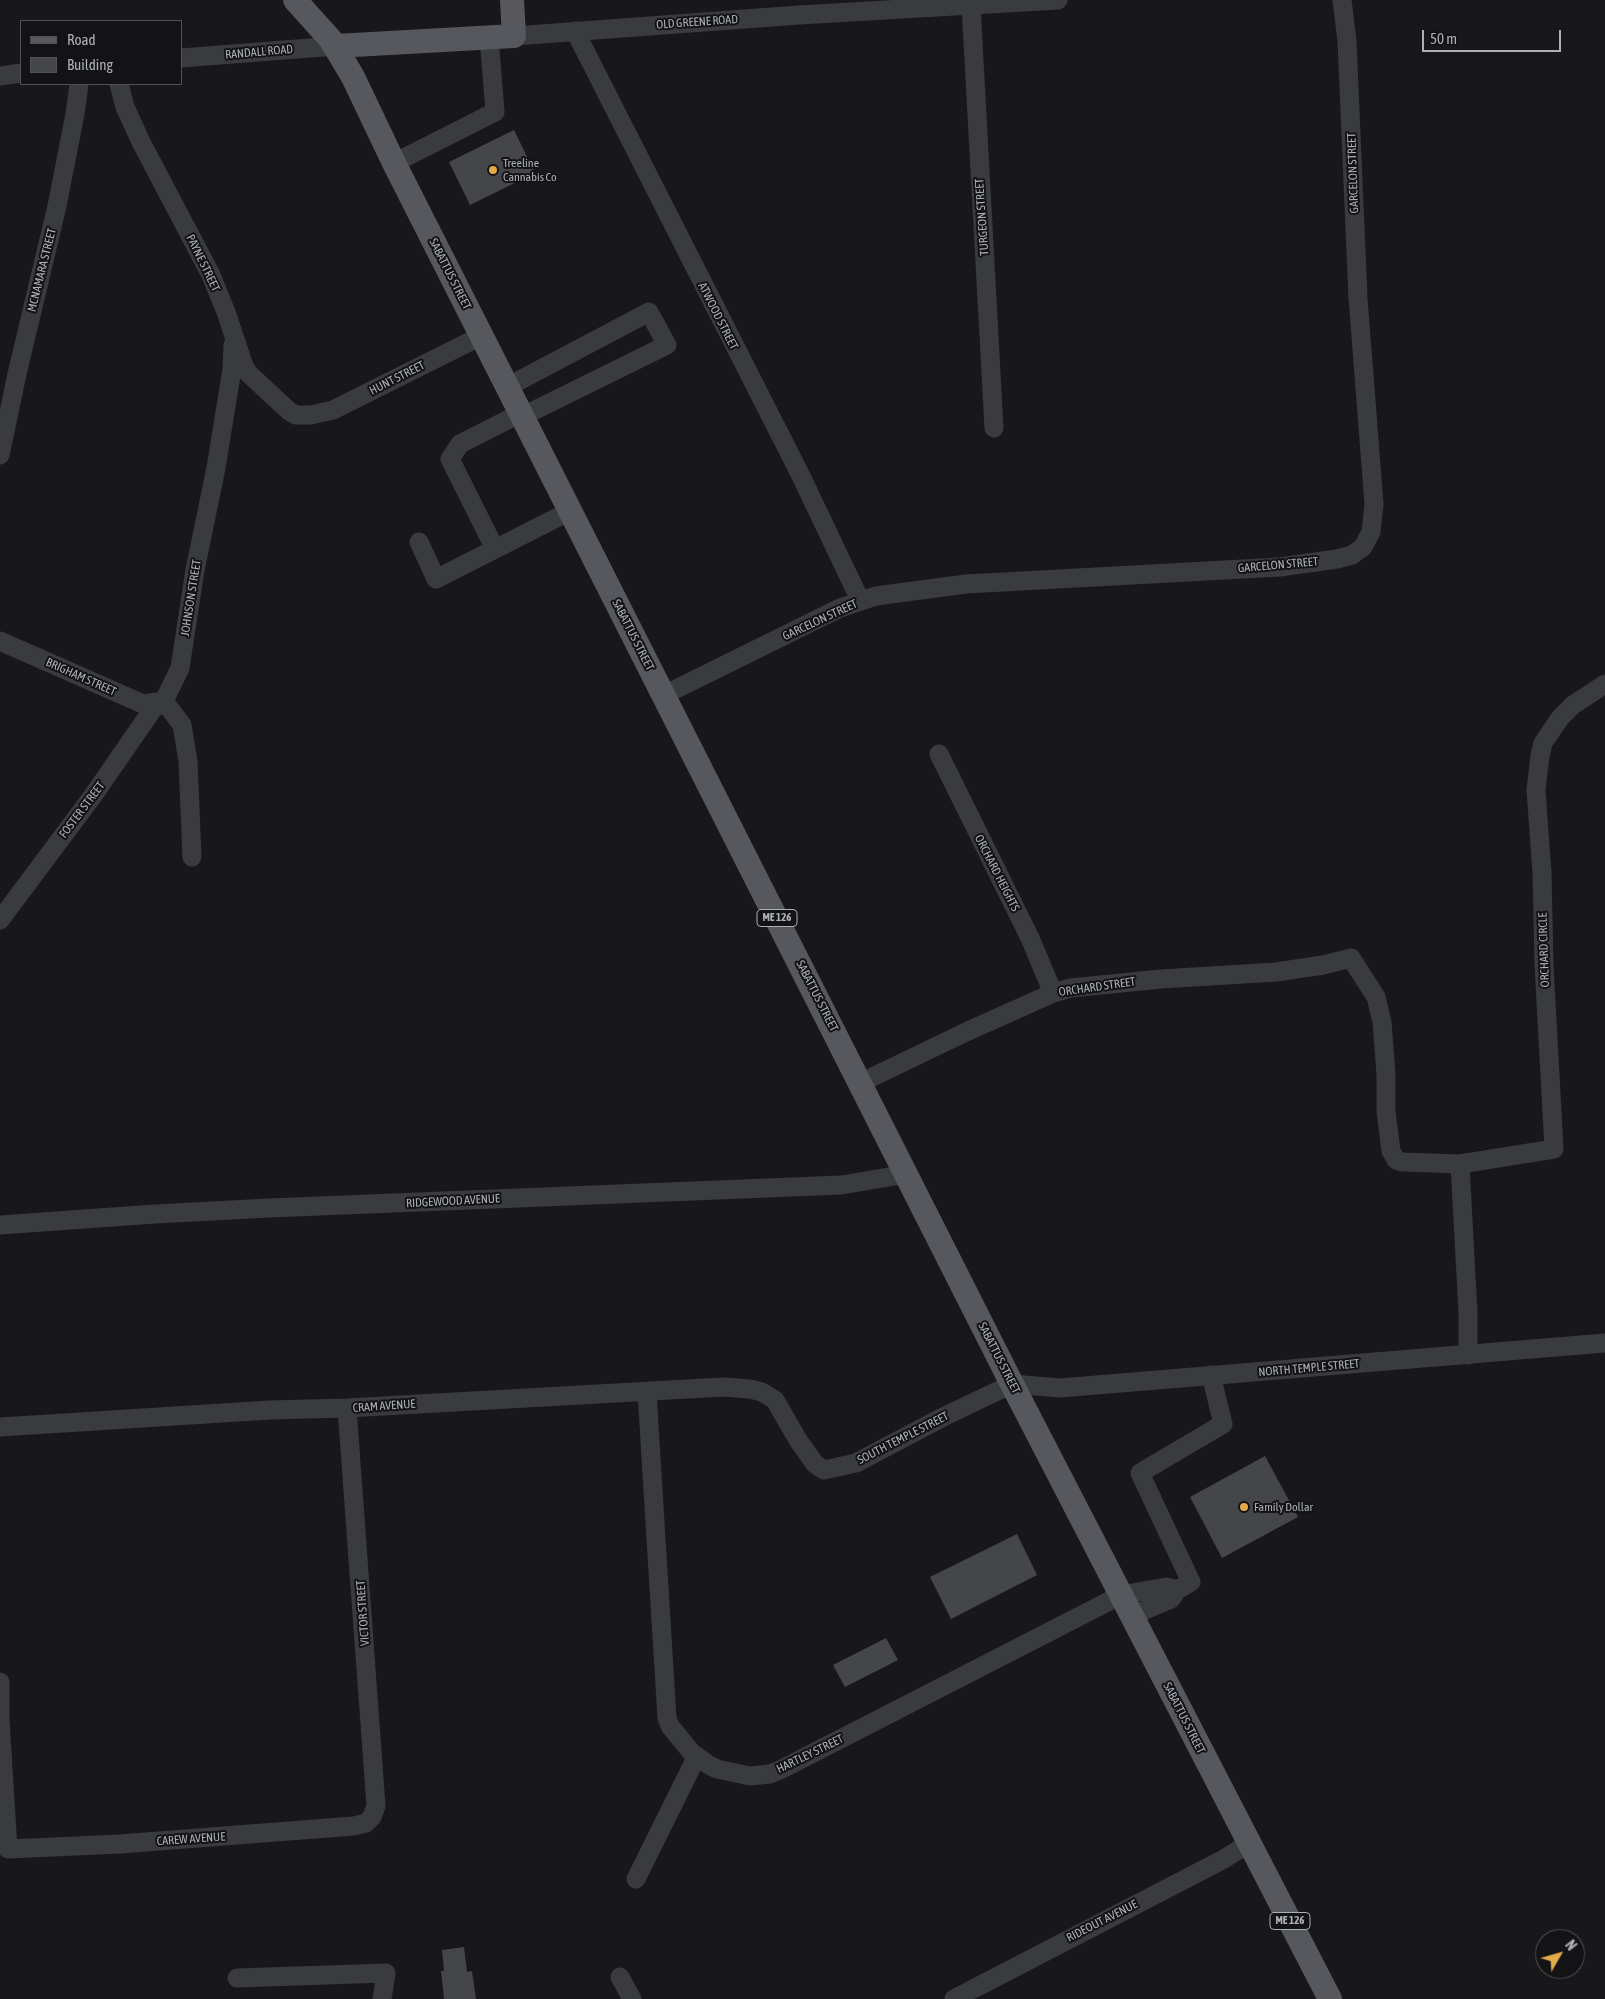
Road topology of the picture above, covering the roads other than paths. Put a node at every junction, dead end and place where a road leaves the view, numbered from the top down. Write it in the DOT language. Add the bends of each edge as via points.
graph roads {
  1 [pos="295,0"];
  2 [pos="512,0"];
  3 [pos="1058,0"];
  4 [pos="1342,0"];
  5 [pos="971,5"];
  6 [pos="575,31"];
  7 [pos="514,36"];
  8 [pos="489,37"];
  9 [pos="336,46"];
  10 [pos="182,58"];
  11 [pos="20,73"];
  12 [pos="0,76"];
  13 [pos="78,85"];
  14 [pos="118,85"];
  15 [pos="394,163"];
  16 [pos="231,331"];
  17 [pos="481,336"];
  18 [pos="507,387"];
  19 [pos="311,415"];
  20 [pos="522,415"];
  21 [pos="994,428"];
  22 [pos="0,455"];
  23 [pos="570,511"];
  24 [pos="419,542"];
  25 [pos="495,549"];
  26 [pos="860,600"];
  27 [pos="0,640"];
  28 [pos="1605,684"];
  29 [pos="664,695"];
  30 [pos="164,702"];
  31 [pos="939,754"];
  32 [pos="192,856"];
  33 [pos="0,920"];
  34 [pos="1352,958"];
  35 [pos="1053,993"];
  36 [pos="860,1083"];
  37 [pos="1460,1164"];
  38 [pos="906,1174"];
  39 [pos="0,1225"];
  40 [pos="1605,1343"];
  41 [pos="1468,1355"];
  42 [pos="1211,1375"];
  43 [pos="1012,1384"];
  44 [pos="647,1392"];
  45 [pos="768,1395"];
  46 [pos="347,1408"];
  47 [pos="0,1427"];
  48 [pos="1177,1590"];
  49 [pos="1121,1595"];
  50 [pos="1131,1616"];
  51 [pos="0,1682"];
  52 [pos="697,1756"];
  53 [pos="372,1817"];
  54 [pos="1249,1844"];
  55 [pos="636,1879"];
  56 [pos="620,1977"];
  57 [pos="237,1978"];
  58 [pos="382,1999"];
  59 [pos="632,1999"];
  60 [pos="954,1999"];
  61 [pos="1330,1999"];
  1 -- 9 [label="main road, SABATTUS STREET / ME 126"];
  2 -- 7 [label="main road"];
  3 -- 5 [label="street, OLD GREENE ROAD"];
  4 -- 26 [label="street, GARCELON STREET" via="1347,41 1358,298 1374,504 1371,532 1363,547 1352,555 1337,559 1280,567 966,584"];
  5 -- 6 [label="street, OLD GREENE ROAD"];
  5 -- 21 [label="street, TURGEON STREET"];
  6 -- 7 [label="street, OLD GREENE ROAD"];
  6 -- 26 [label="street, ATWOOD STREET" via="801,476"];
  7 -- 8 [label="main road, OLD GREENE ROAD"];
  8 -- 9 [label="main road, OLD GREENE ROAD"];
  8 -- 15 [label="street" via="495,112"];
  9 -- 10 [label="street, RANDALL ROAD"];
  9 -- 15 [label="main road, SABATTUS STREET / ME 126"];
  11 -- 12 [label="street"];
  13 -- 22 [label="street, MCNAMARA STREET" via="57,206"];
  14 -- 16 [label="street, PAYNE STREET" via="141,142 210,275"];
  15 -- 17 [label="main road, SABATTUS STREET / ME 126"];
  16 -- 19 [label="street, PAYNE STREET" via="248,373 289,411 296,415"];
  16 -- 30 [label="street, JOHNSON STREET" via="232,369 180,668"];
  17 -- 18 [label="main road, SABATTUS STREET / ME 126"];
  17 -- 19 [label="street, HUNT STREET" via="333,410"];
  18 -- 20 [label="main road, SABATTUS STREET / ME 126"];
  18 -- 20 [label="street" via="649,312 667,345"];
  20 -- 23 [label="main road, SABATTUS STREET / ME 126"];
  20 -- 25 [label="street" via="460,444 450,459"];
  23 -- 25 [label="street"];
  23 -- 29 [label="main road, SABATTUS STREET / ME 126"];
  24 -- 25 [label="street" via="436,579"];
  26 -- 29 [label="street, GARCELON STREET"];
  27 -- 30 [label="street, BRIGHAM STREET" via="142,704"];
  28 -- 37 [label="street, ORCHARD CIRCLE" via="1573,705 1543,743 1536,790 1554,1149"];
  29 -- 36 [label="main road, SABATTUS STREET / ME 126"];
  30 -- 32 [label="street" via="182,725 188,761"];
  30 -- 33 [label="street, FOSTER STREET" via="152,709 92,797"];
  31 -- 35 [label="street, ORCHARD HEIGHTS" via="1030,938"];
  34 -- 35 [label="street, ORCHARD STREET" via="1323,966 1276,972 1161,979 1071,988"];
  34 -- 37 [label="street, ORCHARD CIRCLE" via="1376,997 1382,1022 1391,1151 1396,1160 1402,1162"];
  35 -- 36 [label="street, ORCHARD STREET"];
  36 -- 38 [label="main road, SABATTUS STREET / ME 126"];
  37 -- 41 [label="street"];
  38 -- 39 [label="street, RIDGEWOOD AVENUE" via="842,1185 269,1208"];
  38 -- 43 [label="main road, SABATTUS STREET / ME 126"];
  40 -- 41 [label="street, NORTH TEMPLE STREET"];
  41 -- 42 [label="street, NORTH TEMPLE STREET"];
  42 -- 43 [label="street, NORTH TEMPLE STREET" via="1060,1388"];
  42 -- 48 [label="street" via="1223,1424 1140,1473 1192,1582"];
  43 -- 45 [label="street, SOUTH TEMPLE STREET" via="856,1463 824,1470 815,1464 780,1407"];
  43 -- 49 [label="main road, SABATTUS STREET / ME 126"];
  44 -- 45 [label="street, CRAM AVENUE" via="723,1387 750,1389"];
  44 -- 46 [label="street, CRAM AVENUE"];
  44 -- 52 [label="street, HARTLEY STREET" via="667,1718 682,1743"];
  46 -- 47 [label="street, CRAM AVENUE"];
  46 -- 53 [label="street, VICTOR STREET" via="376,1806"];
  48 -- 49 [label="street, HARTLEY STREET" via="1166,1587"];
  48 -- 50 [label="street" via="1171,1599"];
  49 -- 50 [label="main road, SABATTUS STREET / ME 126"];
  49 -- 52 [label="street, HARTLEY STREET" via="782,1769 750,1776 717,1769"];
  50 -- 54 [label="main road, SABATTUS STREET / ME 126"];
  51 -- 53 [label="street, CAREW AVENUE" via="8,1849 354,1826 366,1823"];
  52 -- 55 [label="street"];
  54 -- 60 [label="street, RIDEOUT AVENUE"];
  54 -- 61 [label="main road, SABATTUS STREET / ME 126"];
  56 -- 59 [label="street"];
  57 -- 58 [label="street" via="386,1973"];
}
